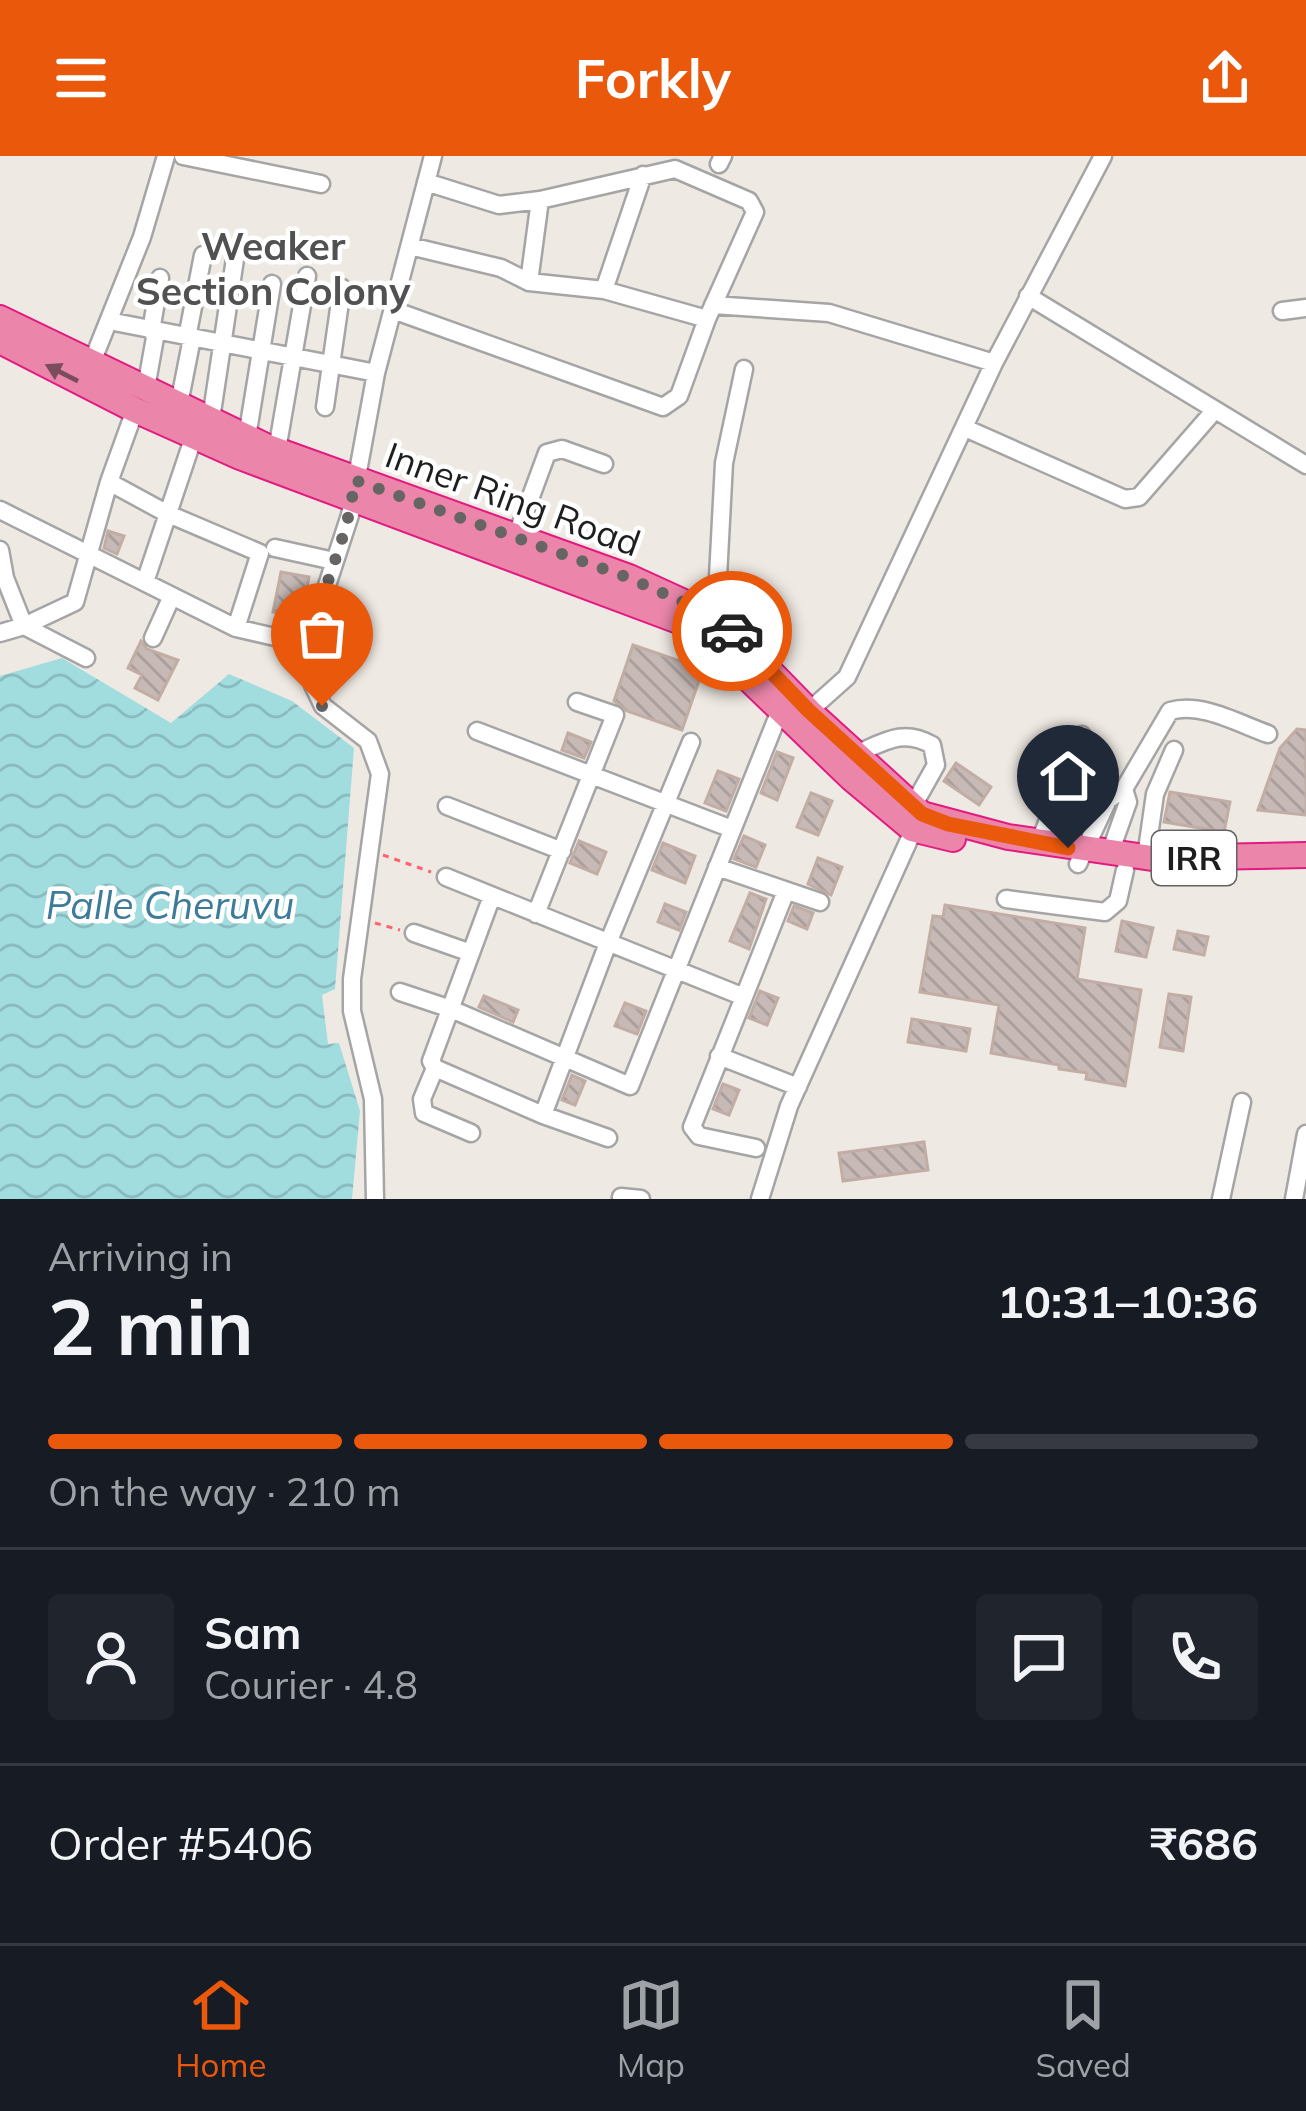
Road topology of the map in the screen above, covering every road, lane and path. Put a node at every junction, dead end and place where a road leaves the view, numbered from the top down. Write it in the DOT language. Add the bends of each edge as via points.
graph roads {
  1 [pos="166,156"];
  2 [pos="183,156"];
  3 [pos="433,156"];
  4 [pos="1103,156"];
  5 [pos="643,176"];
  6 [pos="426,182"];
  7 [pos="321,184"];
  8 [pos="540,200"];
  9 [pos="410,246"];
  10 [pos="203,254"];
  11 [pos="235,259"];
  12 [pos="307,276"];
  13 [pos="160,278"];
  14 [pos="529,282"];
  15 [pos="272,284"];
  16 [pos="342,288"];
  17 [pos="604,290"];
  18 [pos="1028,296"];
  19 [pos="1306,308"];
  20 [pos="393,310"];
  21 [pos="1282,311"];
  22 [pos="710,312"];
  23 [pos="0,318"];
  24 [pos="109,321"];
  25 [pos="154,331"];
  26 [pos="189,338"];
  27 [pos="0,341"];
  28 [pos="221,343"];
  29 [pos="259,353"];
  30 [pos="294,358"];
  31 [pos="92,362"];
  32 [pos="328,364"];
  33 [pos="994,364"];
  34 [pos="744,369"];
  35 [pos="376,373"];
  36 [pos="140,399"];
  37 [pos="179,404"];
  38 [pos="325,407"];
  39 [pos="1214,411"];
  40 [pos="203,428"];
  41 [pos="965,428"];
  42 [pos="247,436"];
  43 [pos="277,450"];
  44 [pos="604,464"];
  45 [pos="1306,465"];
  46 [pos="109,482"];
  47 [pos="354,490"];
  48 [pos="0,510"];
  49 [pos="166,513"];
  50 [pos="516,537"];
  51 [pos="275,548"];
  52 [pos="0,550"];
  53 [pos="88,554"];
  54 [pos="334,561"];
  55 [pos="145,582"];
  56 [pos="172,596"];
  57 [pos="699,609"];
  58 [pos="25,626"];
  59 [pos="236,628"];
  60 [pos="0,633"];
  61 [pos="153,638"];
  62 [pos="314,646"];
  63 [pos="86,658"];
  64 [pos="577,702"];
  65 [pos="781,708"];
  66 [pos="809,711"];
  67 [pos="478,731"];
  68 [pos="1082,734"];
  69 [pos="1268,734"];
  70 [pos="691,742"];
  71 [pos="1174,750"];
  72 [pos="856,754"];
  73 [pos="593,775"];
  74 [pos="1124,790"];
  75 [pos="665,802"];
  76 [pos="447,806"];
  77 [pos="915,816"];
  78 [pos="732,829"];
  79 [pos="1039,843"];
  80 [pos="370,851"];
  81 [pos="562,851"];
  82 [pos="1306,855"];
  83 [pos="1080,857"];
  84 [pos="1127,860"];
  85 [pos="717,867"];
  86 [pos="1306,871"];
  87 [pos="446,877"];
  88 [pos="786,891"];
  89 [pos="492,896"];
  90 [pos="1006,899"];
  91 [pos="820,902"];
  92 [pos="536,914"];
  93 [pos="361,920"];
  94 [pos="414,933"];
  95 [pos="608,943"];
  96 [pos="471,953"];
  97 [pos="676,970"];
  98 [pos="400,992"];
  99 [pos="744,998"];
  100 [pos="451,1009"];
  101 [pos="719,1056"];
  102 [pos="564,1060"];
  103 [pos="436,1068"];
  104 [pos="798,1087"];
  105 [pos="1242,1102"];
  106 [pos="542,1115"];
  107 [pos="471,1133"];
  108 [pos="1306,1134"];
  109 [pos="608,1138"];
  110 [pos="756,1148"];
  111 [pos="621,1197"];
  112 [pos="375,1199"];
  113 [pos="641,1199"];
  114 [pos="760,1199"];
  115 [pos="1221,1199"];
  116 [pos="1294,1199"];
  1 -- 24 [label="street"];
  2 -- 7 [label="street"];
  3 -- 6 [label="street"];
  4 -- 18 [label="street"];
  5 -- 8 [label="street"];
  5 -- 17 [label="street"];
  5 -- 22 [label="street" via="675,170 753,206 754,220"];
  6 -- 8 [label="street" via="499,205"];
  6 -- 9 [label="street"];
  8 -- 14 [label="street"];
  9 -- 14 [label="street"];
  9 -- 20 [label="street"];
  10 -- 26 [label="street"];
  11 -- 28 [label="street"];
  12 -- 30 [label="street"];
  13 -- 25 [label="street"];
  14 -- 17 [label="street"];
  15 -- 29 [label="street"];
  16 -- 32 [label="street"];
  17 -- 22 [label="street"];
  18 -- 33 [label="street"];
  18 -- 39 [label="street"];
  19 -- 21 [label="street"];
  20 -- 22 [label="street" via="662,406 679,396"];
  20 -- 35 [label="street"];
  22 -- 33 [label="street" via="829,313"];
  23 -- 31 [label="highway, Inner Ring Road / IRR"];
  24 -- 25 [label="street"];
  24 -- 31 [label="street"];
  25 -- 26 [label="street"];
  25 -- 36 [label="street"];
  26 -- 28 [label="street"];
  26 -- 37 [label="street"];
  36 -- 27 [label="highway, Inner Ring Road / IRR, one-way"];
  28 -- 29 [label="street"];
  28 -- 40 [label="street"];
  29 -- 30 [label="street"];
  29 -- 42 [label="street"];
  30 -- 32 [label="street"];
  30 -- 43 [label="street"];
  31 -- 36 [label="highway, Inner Ring Road / IRR"];
  32 -- 35 [label="street"];
  32 -- 38 [label="street"];
  33 -- 41 [label="street"];
  34 -- 57 [label="street" via="724,463 718,577"];
  35 -- 47 [label="street"];
  36 -- 37 [label="highway, Inner Ring Road / IRR"];
  36 -- 40 [label="highway, Inner Ring Road / IRR"];
  36 -- 46 [label="street"];
  37 -- 40 [label="highway, Inner Ring Road / IRR"];
  39 -- 41 [label="street" via="1139,497 1125,499"];
  39 -- 45 [label="street"];
  40 -- 42 [label="highway, Inner Ring Road / IRR"];
  40 -- 47 [label="highway, Inner Ring Road / IRR"];
  40 -- 49 [label="street"];
  41 -- 66 [label="street" via="848,676"];
  42 -- 43 [label="highway, Inner Ring Road / IRR"];
  43 -- 47 [label="highway, Inner Ring Road / IRR"];
  44 -- 50 [label="street" via="562,449 547,453"];
  46 -- 49 [label="street"];
  46 -- 53 [label="street"];
  47 -- 50 [label="highway, Inner Ring Road / IRR"];
  47 -- 54 [label="street"];
  47 -- 65 [label="highway, Inner Ring Road / IRR" via="681,622"];
  48 -- 53 [label="street"];
  49 -- 55 [label="street"];
  49 -- 59 [label="street" via="260,553"];
  50 -- 57 [label="highway, Inner Ring Road / IRR"];
  51 -- 54 [label="street"];
  52 -- 58 [label="street"];
  53 -- 55 [label="street"];
  53 -- 58 [label="street" via="75,602"];
  54 -- 62 [label="street"];
  55 -- 56 [label="street"];
  56 -- 59 [label="street"];
  56 -- 61 [label="street"];
  57 -- 66 [label="highway, Inner Ring Road / IRR" via="730,629"];
  58 -- 60 [label="street"];
  58 -- 63 [label="street"];
  59 -- 62 [label="street"];
  62 -- 80 [label="street" via="313,685 322,706 368,741 376,758"];
  64 -- 73 [label="street" via="615,715"];
  65 -- 66 [label="street"];
  65 -- 77 [label="highway, Inner Ring Road / IRR" via="851,778"];
  65 -- 78 [label="street"];
  66 -- 72 [label="highway, Inner Ring Road / IRR"];
  67 -- 73 [label="street"];
  68 -- 79 [label="street"];
  69 -- 74 [label="street" via="1199,709 1170,712"];
  70 -- 75 [label="street"];
  71 -- 84 [label="street"];
  72 -- 77 [label="highway, Inner Ring Road / IRR"];
  72 -- 77 [label="street" via="903,735 932,745 936,765"];
  73 -- 75 [label="street"];
  73 -- 81 [label="street"];
  74 -- 83 [label="street" via="1108,800"];
  74 -- 84 [label="street"];
  75 -- 78 [label="street"];
  75 -- 95 [label="street"];
  76 -- 81 [label="street"];
  77 -- 79 [label="highway, Inner Ring Road / IRR"];
  77 -- 83 [label="highway, Inner Ring Road / IRR" via="1026,856"];
  77 -- 104 [label="street"];
  78 -- 85 [label="street"];
  79 -- 83 [label="highway, Inner Ring Road / IRR"];
  80 -- 87 [label="path"];
  80 -- 93 [label="street"];
  81 -- 92 [label="street"];
  82 -- 84 [label="highway, Inner Ring Road / IRR"];
  83 -- 84 [label="highway, Inner Ring Road / IRR"];
  84 -- 86 [label="highway, Inner Ring Road / IRR" via="1177,873"];
  84 -- 90 [label="street" via="1118,901 1105,912"];
  85 -- 88 [label="street"];
  85 -- 97 [label="street"];
  87 -- 89 [label="street"];
  88 -- 91 [label="street"];
  88 -- 99 [label="street"];
  89 -- 92 [label="street"];
  89 -- 96 [label="street"];
  92 -- 95 [label="street"];
  93 -- 94 [label="path"];
  93 -- 112 [label="street" via="352,1011 373,1099"];
  94 -- 96 [label="street"];
  95 -- 97 [label="street"];
  95 -- 102 [label="street"];
  96 -- 100 [label="street"];
  97 -- 99 [label="street"];
  97 -- 102 [label="street" via="630,1085"];
  98 -- 100 [label="street"];
  99 -- 101 [label="street"];
  100 -- 102 [label="street"];
  100 -- 103 [label="street" via="431,1061"];
  101 -- 104 [label="street"];
  101 -- 110 [label="street" via="692,1127 699,1136"];
  102 -- 106 [label="street"];
  103 -- 106 [label="street"];
  103 -- 107 [label="street" via="424,1113"];
  104 -- 114 [label="street"];
  105 -- 115 [label="street"];
  106 -- 109 [label="street"];
  108 -- 116 [label="street"];
  111 -- 113 [label="street"];
}
